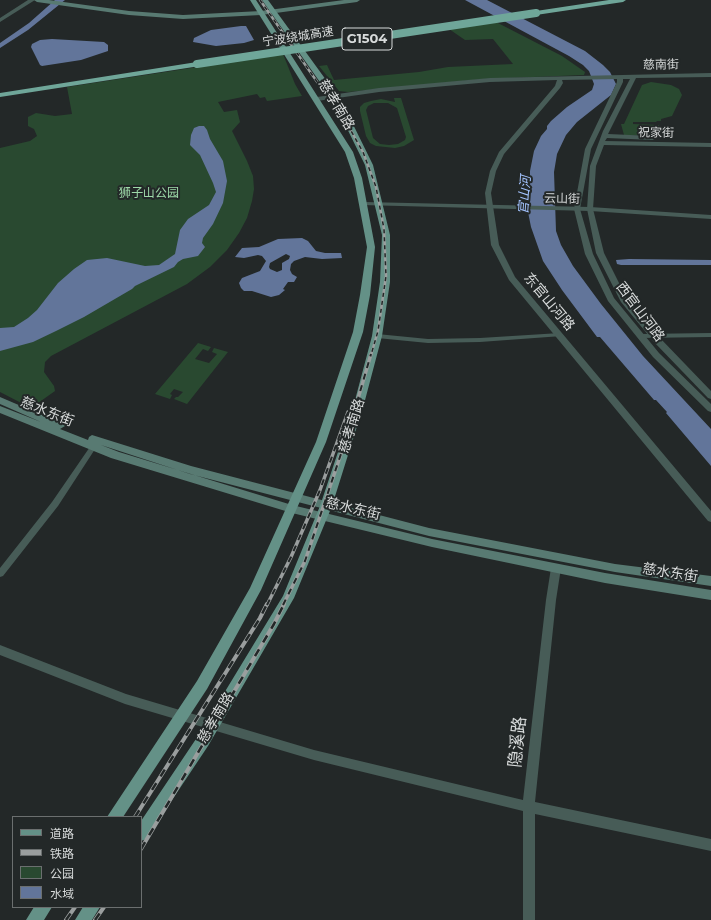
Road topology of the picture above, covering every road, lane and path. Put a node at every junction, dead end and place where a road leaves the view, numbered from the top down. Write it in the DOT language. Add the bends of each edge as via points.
graph roads {
  1 [pos="32,0"];
  2 [pos="38,0"];
  3 [pos="61,0"];
  4 [pos="253,0"];
  5 [pos="326,0"];
  6 [pos="357,0"];
  7 [pos="589,0"];
  8 [pos="623,0"];
  9 [pos="266,8"];
  10 [pos="0,20"];
  11 [pos="196,62"];
  12 [pos="711,76"];
  13 [pos="620,78"];
  14 [pos="633,78"];
  15 [pos="560,79"];
  16 [pos="0,90"];
  17 [pos="0,95"];
  18 [pos="334,97"];
  19 [pos="318,100"];
  20 [pos="602,139"];
  21 [pos="711,139"];
  22 [pos="711,145"];
  23 [pos="364,204"];
  24 [pos="379,204"];
  25 [pos="490,207"];
  26 [pos="577,209"];
  27 [pos="590,209"];
  28 [pos="711,217"];
  29 [pos="560,335"];
  30 [pos="711,335"];
  31 [pos="377,336"];
  32 [pos="640,336"];
  33 [pos="654,336"];
  34 [pos="711,396"];
  35 [pos="0,400"];
  36 [pos="0,409"];
  37 [pos="711,409"];
  38 [pos="96,444"];
  39 [pos="294,504"];
  40 [pos="326,506"];
  41 [pos="322,517"];
  42 [pos="711,518"];
  43 [pos="556,568"];
  44 [pos="0,574"];
  45 [pos="711,581"];
  46 [pos="711,595"];
  47 [pos="0,650"];
  48 [pos="181,716"];
  49 [pos="213,725"];
  50 [pos="529,807"];
  51 [pos="115,816"];
  52 [pos="142,832"];
  53 [pos="711,845"];
  54 [pos="43,908"];
  55 [pos="91,908"];
  56 [pos="34,920"];
  57 [pos="83,920"];
  58 [pos="529,920"];
  1 -- 10 [label="street"];
  2 -- 9 [label="main road" via="168,16 202,17"];
  3 -- 9 [label="main road" via="165,13 218,13"];
  4 -- 9 [label="main road, 慈孝南路"];
  5 -- 9 [label="main road"];
  6 -- 9 [label="main road"];
  7 -- 11 [label="highway, 宁波绕城高速 / G1504"];
  8 -- 11 [label="highway, 宁波绕城高速 / G1504, bridge"];
  9 -- 18 [label="main road, 慈孝南路"];
  9 -- 19 [label="main road, 慈孝南路"];
  11 -- 16 [label="highway, 宁波绕城高速 / G1504"];
  11 -- 17 [label="highway, 宁波绕城高速 / G1504"];
  12 -- 14 [label="street, 慈南街"];
  13 -- 14 [label="street, 慈南街"];
  13 -- 15 [label="street, 慈南街"];
  13 -- 26 [label="street, 西官山河路" via="588,149"];
  14 -- 20 [label="street, 西官山河路"];
  15 -- 18 [label="street, 慈南街" via="438,86"];
  15 -- 25 [label="street, 东官山河路" via="558,87 502,153 493,171 488,193"];
  18 -- 19 [label="street, 慈南街"];
  18 -- 24 [label="main road, 慈孝南路" via="369,165"];
  19 -- 23 [label="main road, 慈孝南路" via="349,152"];
  20 -- 21 [label="street, 祝家街"];
  20 -- 22 [label="street, 祝家街"];
  20 -- 27 [label="street, 西官山河路" via="593,166"];
  23 -- 24 [label="street, 云山街"];
  23 -- 39 [label="main road, 慈孝南路" via="371,247 366,295 358,332 321,442"];
  24 -- 25 [label="street, 云山街"];
  24 -- 31 [label="main road, 慈孝南路" via="386,235 385,282"];
  25 -- 26 [label="street, 云山街"];
  25 -- 29 [label="street, 东官山河路" via="495,245 512,278"];
  26 -- 27 [label="street, 云山街"];
  26 -- 32 [label="street, 西官山河路" via="589,254 611,300"];
  27 -- 28 [label="street, 云山街"];
  27 -- 33 [label="street, 西官山河路" via="600,253 612,279 624,300"];
  29 -- 31 [label="street" via="428,341"];
  29 -- 42 [label="street, 东官山河路"];
  30 -- 33 [label="street"];
  31 -- 40 [label="main road, 慈孝南路" via="359,404"];
  32 -- 33 [label="street"];
  32 -- 37 [label="street, 西官山河路"];
  33 -- 34 [label="street, 西官山河路"];
  35 -- 38 [label="main road, 慈水东街"];
  36 -- 38 [label="main road, 慈水东街"];
  38 -- 39 [label="main road, 慈水东街" via="115,454"];
  38 -- 44 [label="street" via="56,504"];
  39 -- 40 [label="main road, 慈水东街"];
  39 -- 41 [label="main road, 慈水东街"];
  39 -- 48 [label="main road, 慈孝南路" via="255,590 202,685"];
  40 -- 41 [label="main road, 慈孝南路"];
  40 -- 45 [label="main road, 慈水东街" via="429,532 615,568"];
  41 -- 43 [label="main road, 慈水东街"];
  41 -- 49 [label="main road, 慈孝南路" via="288,598"];
  43 -- 46 [label="main road, 慈水东街"];
  43 -- 50 [label="street, 隐溪路"];
  47 -- 48 [label="street" via="125,699"];
  48 -- 49 [label="street"];
  48 -- 51 [label="main road, 慈孝南路"];
  49 -- 50 [label="street" via="314,756"];
  49 -- 52 [label="main road, 慈孝南路"];
  50 -- 53 [label="street"];
  50 -- 58 [label="street, 隐溪路"];
  54 -- 56 [label="main road"];
  55 -- 57 [label="main road"];
}
